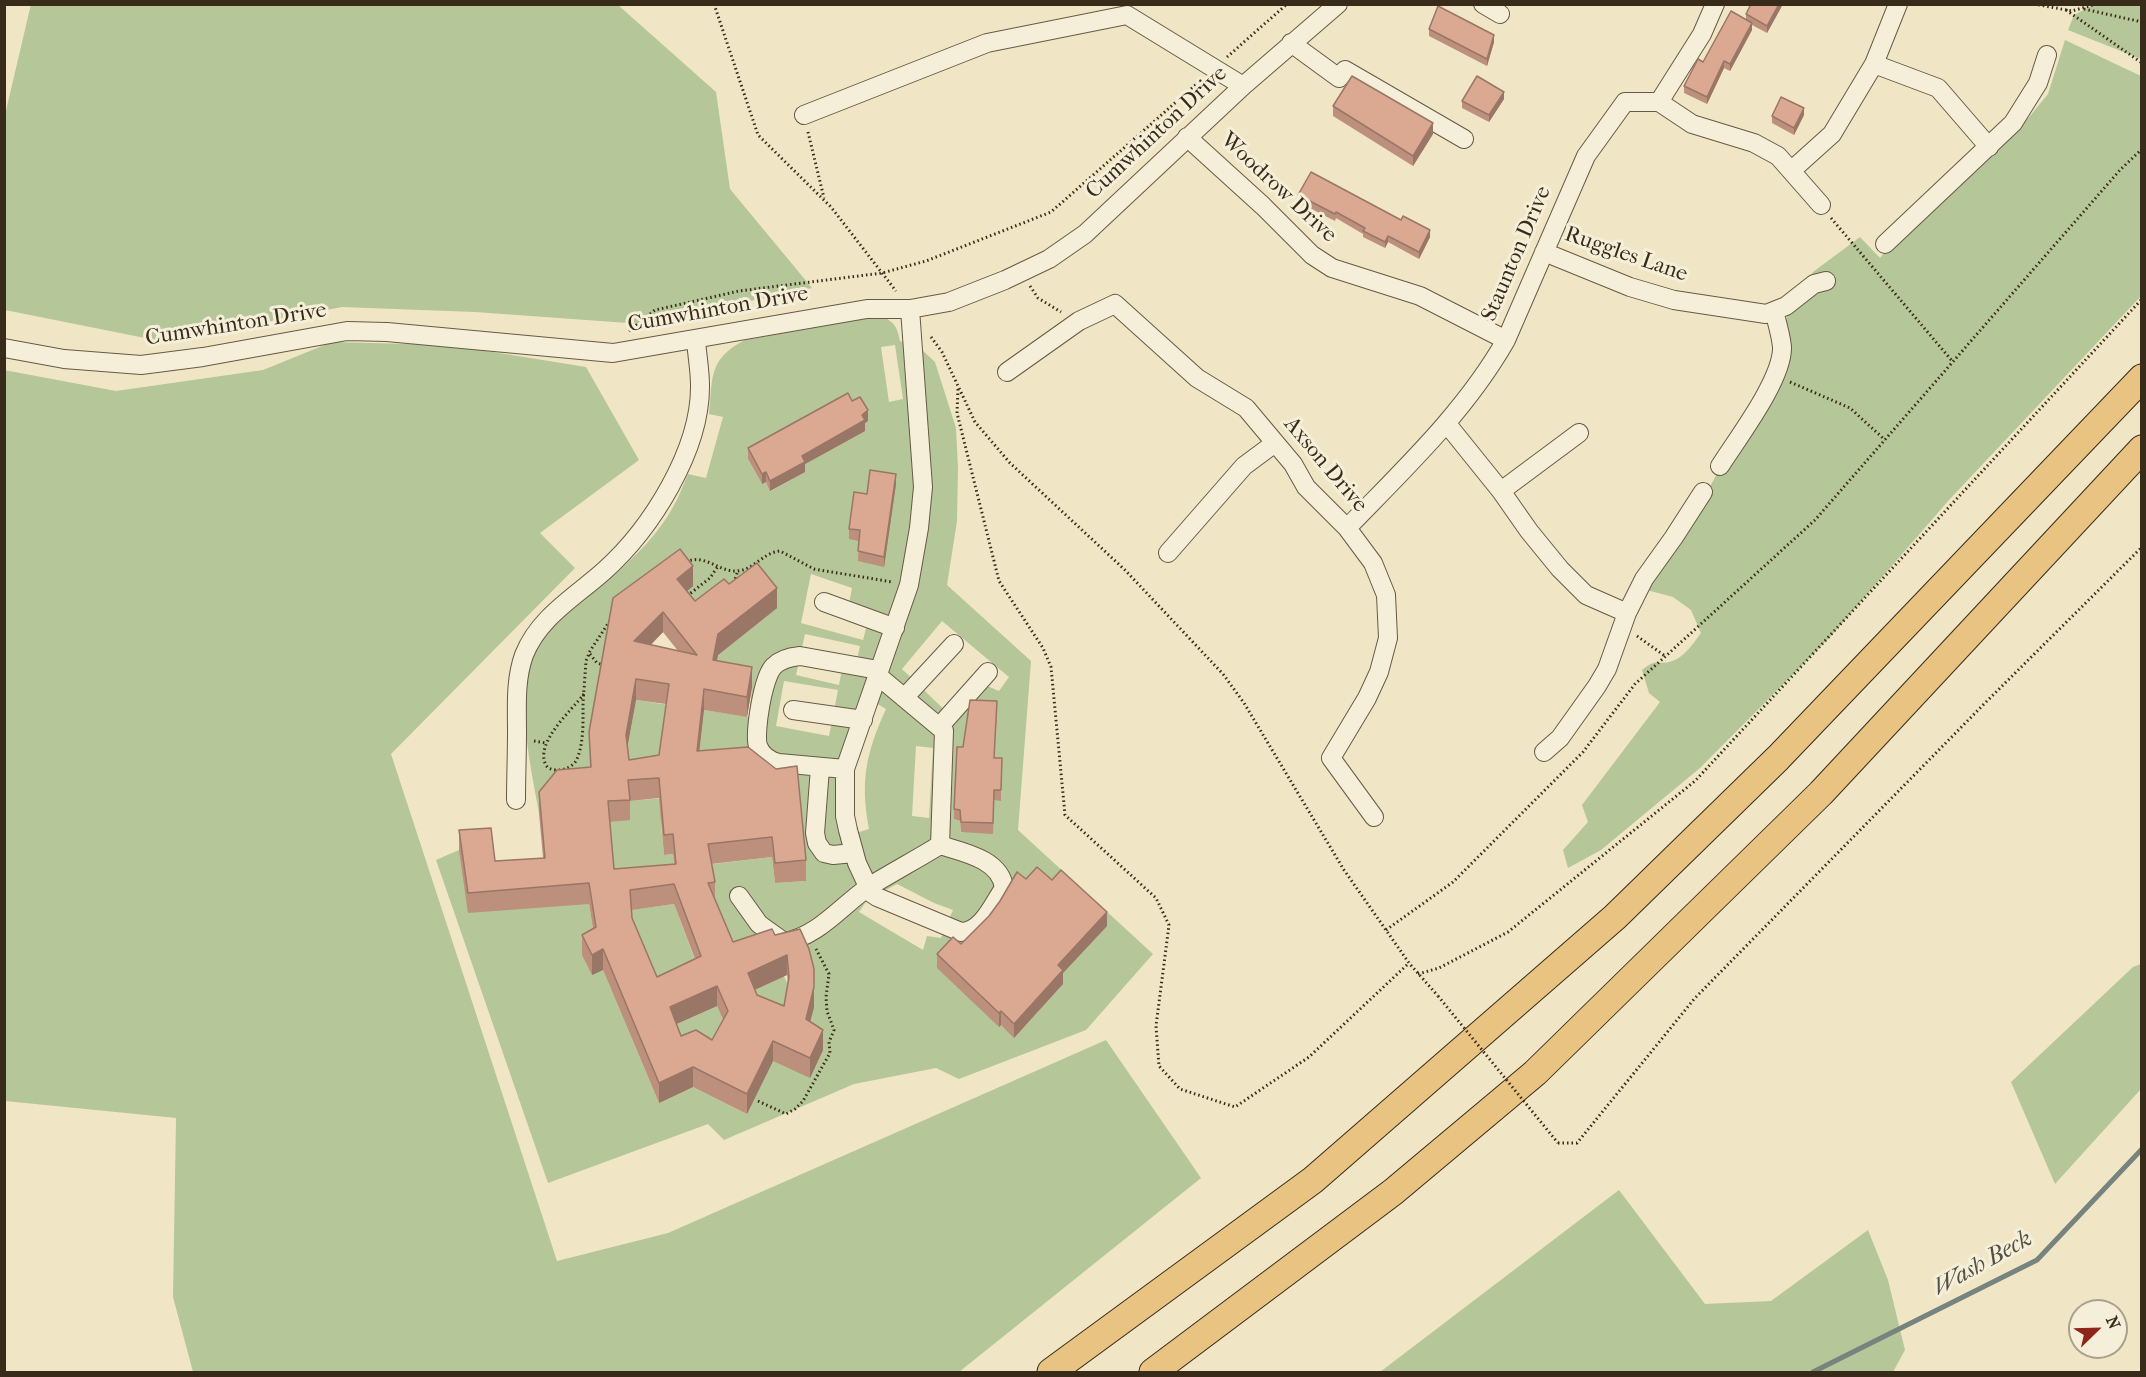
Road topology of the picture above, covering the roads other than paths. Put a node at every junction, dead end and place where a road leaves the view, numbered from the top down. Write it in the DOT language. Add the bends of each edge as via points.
graph roads {
  1 [pos="1338,4"];
  2 [pos="1483,4"];
  3 [pos="1715,4"];
  4 [pos="1898,4"];
  5 [pos="1500,14"];
  6 [pos="1291,43"];
  7 [pos="2047,55"];
  8 [pos="1874,64"];
  9 [pos="1243,86"];
  10 [pos="1659,102"];
  11 [pos="804,115"];
  12 [pos="1187,137"];
  13 [pos="1464,139"];
  14 [pos="1989,147"];
  15 [pos="1792,170"];
  16 [pos="1821,205"];
  17 [pos="1885,244"];
  18 [pos="1544,252"];
  19 [pos="1826,281"];
  20 [pos="910,309"];
  21 [pos="1774,311"];
  22 [pos="696,340"];
  23 [pos="1506,340"];
  24 [pos="4,348"];
  25 [pos="1007,372"];
  26 [pos="2142,378"];
  27 [pos="1447,424"];
  28 [pos="1579,433"];
  29 [pos="1275,443"];
  30 [pos="2142,449"];
  31 [pos="1720,466"];
  32 [pos="1501,491"];
  33 [pos="1702,492"];
  34 [pos="1347,528"];
  35 [pos="1168,553"];
  36 [pos="824,603"];
  37 [pos="1625,620"];
  38 [pos="895,628"];
  39 [pos="954,644"];
  40 [pos="878,672"];
  41 [pos="988,672"];
  42 [pos="904,698"];
  43 [pos="793,710"];
  44 [pos="863,720"];
  45 [pos="939,727"];
  46 [pos="1544,752"];
  47 [pos="820,768"];
  48 [pos="845,769"];
  49 [pos="516,800"];
  50 [pos="1374,817"];
  51 [pos="940,845"];
  52 [pos="854,853"];
  53 [pos="869,887"];
  54 [pos="739,896"];
  55 [pos="1051,1372"];
  56 [pos="1154,1372"];
  1 -- 6 [label="street, Cumwhinton Drive"];
  2 -- 5 [label="street"];
  3 -- 10 [label="street" via="1702,34"];
  4 -- 8 [label="street"];
  6 -- 9 [label="street, Cumwhinton Drive"];
  6 -- 13 [label="street" via="1339,78 1345,70"];
  7 -- 14 [label="street" via="2038,82 2013,123"];
  8 -- 14 [label="street" via="1938,88"];
  8 -- 15 [label="street" via="1832,134"];
  9 -- 11 [label="street" via="1127,15 987,43"];
  9 -- 12 [label="street, Cumwhinton Drive"];
  10 -- 15 [label="street" via="1692,124 1754,143 1778,156"];
  10 -- 18 [label="street, Staunton Drive" via="1625,102 1586,156"];
  12 -- 20 [label="street, Cumwhinton Drive" via="1085,234 1049,259 949,302"];
  12 -- 23 [label="street, Woodrow Drive" via="1312,255 1332,268 1420,296"];
  14 -- 17 [label="street"];
  15 -- 16 [label="street"];
  18 -- 21 [label="street, Ruggles Lane" via="1630,287 1674,300 1766,314"];
  18 -- 23 [label="street, Staunton Drive"];
  19 -- 21 [label="street" via="1814,284"];
  20 -- 22 [label="street, Cumwhinton Drive" via="867,309"];
  20 -- 38 [label="street" via="923,487 909,585"];
  21 -- 31 [label="street" via="1782,348 1778,366 1764,397"];
  22 -- 24 [label="street, Cumwhinton Drive" via="603,352 347,331 141,365 64,359"];
  22 -- 49 [label="street" via="700,386 696,418 665,496 652,517 605,570 547,619 524,654 518,684"];
  23 -- 27 [label="street, Staunton Drive"];
  25 -- 29 [label="street, Axson Drive" via="1079,321 1115,304 1197,378 1246,408"];
  26 -- 55 [label="highway" via="1778,758 1615,917 1313,1180"];
  27 -- 32 [label="street"];
  27 -- 34 [label="street, Staunton Drive"];
  28 -- 32 [label="street"];
  29 -- 34 [label="street, Axson Drive" via="1306,487"];
  29 -- 35 [label="street" via="1244,466"];
  30 -- 56 [label="highway" via="1821,793 1535,1073 1393,1192"];
  32 -- 37 [label="street" via="1560,569 1586,594"];
  33 -- 37 [label="street" via="1644,579"];
  34 -- 50 [label="street, Axson Drive" via="1373,562 1386,595 1388,638 1371,689 1330,758"];
  36 -- 38 [label="street"];
  37 -- 46 [label="street" via="1597,686 1560,738"];
  38 -- 40 [label="street"];
  39 -- 42 [label="street"];
  40 -- 42 [label="street"];
  40 -- 44 [label="street"];
  40 -- 47 [label="street" via="800,656 782,660 768,673 758,746 769,760"];
  41 -- 45 [label="street"];
  42 -- 45 [label="street"];
  43 -- 44 [label="street"];
  44 -- 48 [label="street"];
  45 -- 51 [label="street" via="944,731"];
  47 -- 48 [label="street"];
  47 -- 52 [label="street" via="815,833 819,849 833,855"];
  48 -- 52 [label="street" via="845,816"];
  51 -- 53 [label="street"];
  51 -- 53 [label="street" via="981,859 993,867 1003,883 1004,888 972,930 961,932 877,897"];
  52 -- 53 [label="street"];
  53 -- 54 [label="street" via="806,934 788,942 779,940 759,924"];
}
